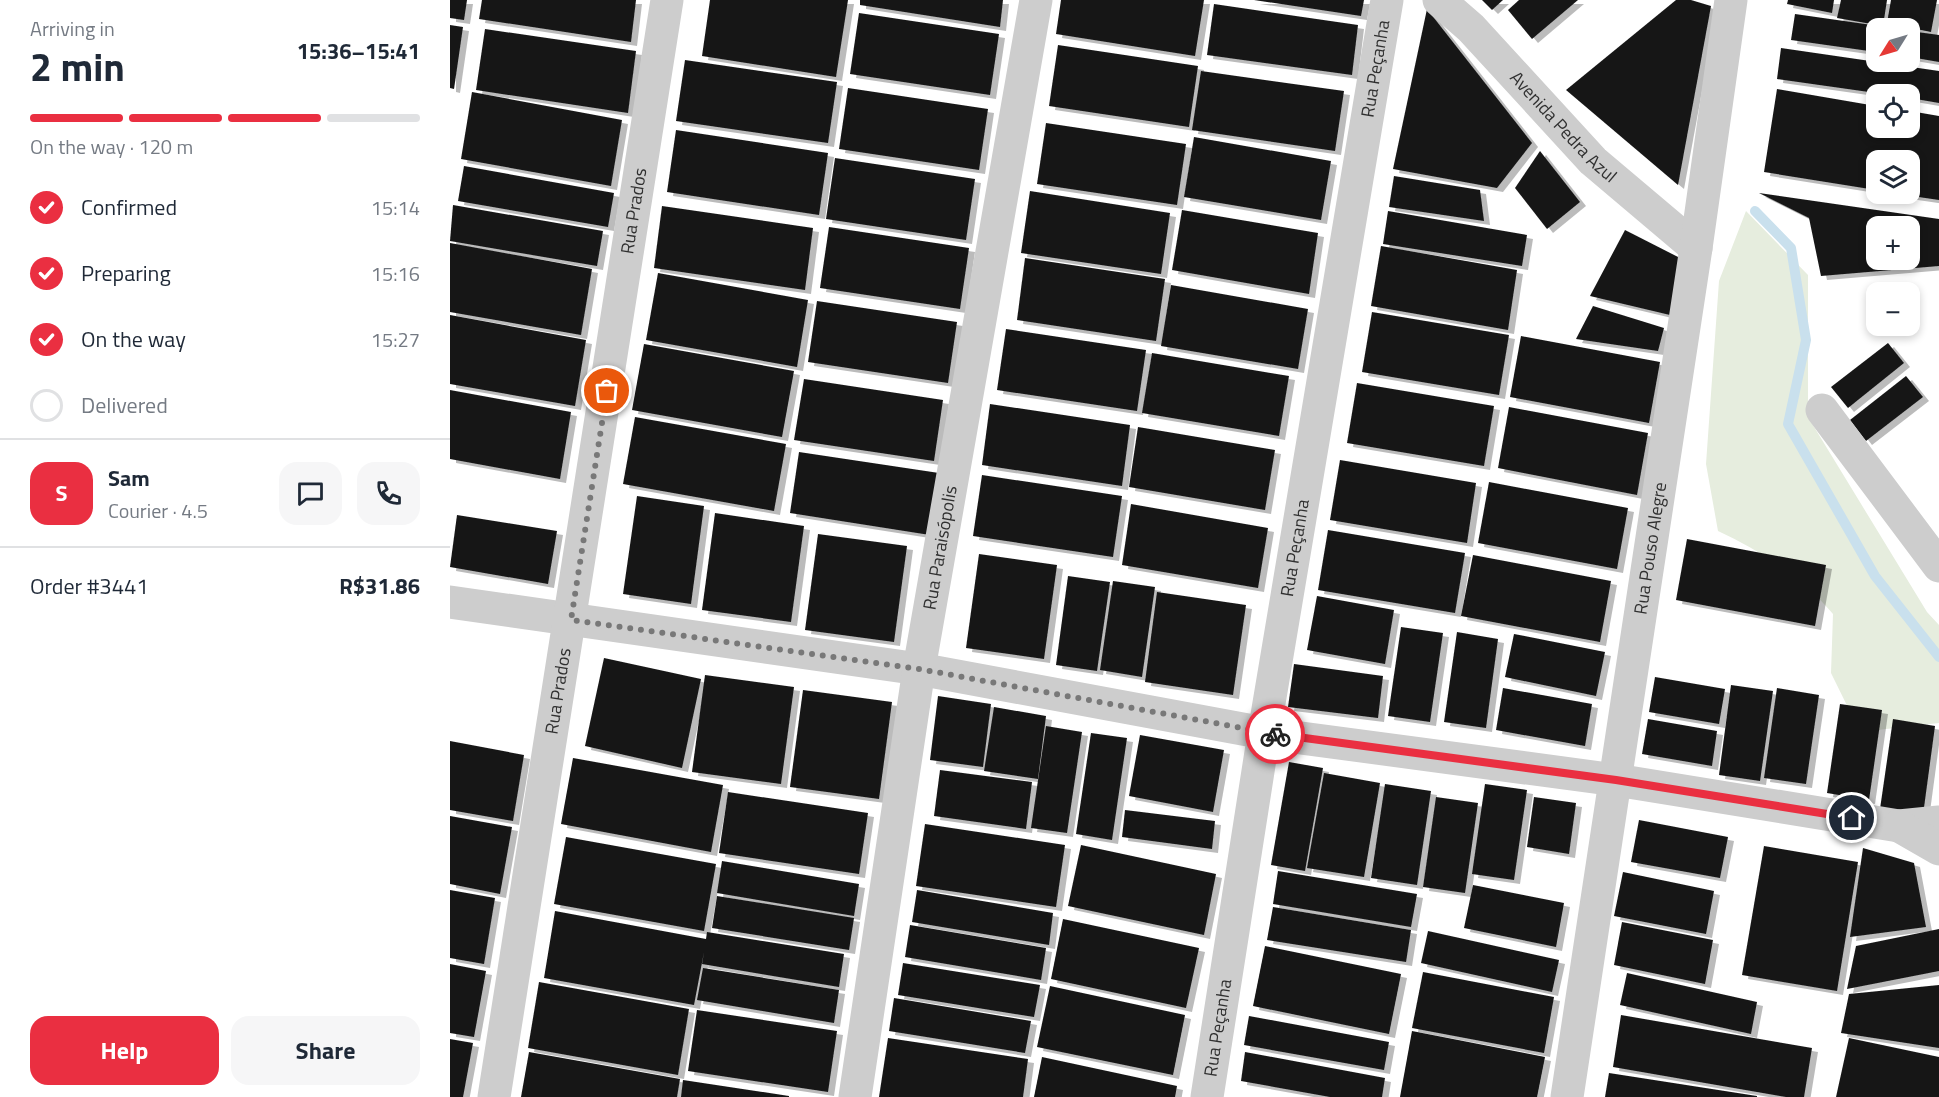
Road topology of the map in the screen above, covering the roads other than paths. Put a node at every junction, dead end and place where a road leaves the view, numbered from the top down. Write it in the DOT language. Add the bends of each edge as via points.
graph roads {
  1 [pos="667,0"];
  2 [pos="1036,0"];
  3 [pos="1387,0"];
  4 [pos="1439,0"];
  5 [pos="1731,0"];
  6 [pos="1696,248"];
  7 [pos="1822,410"];
  8 [pos="1939,566"];
  9 [pos="450,602"];
  10 [pos="571,620"];
  11 [pos="919,669"];
  12 [pos="1264,733"];
  13 [pos="1616,780"];
  14 [pos="1939,822"];
  15 [pos="1899,826"];
  16 [pos="1939,849"];
  17 [pos="494,1097"];
  18 [pos="855,1097"];
  19 [pos="1207,1097"];
  20 [pos="1567,1097"];
  1 -- 10 [label="street, Rua Prados"];
  2 -- 11 [label="street, Rua Paraisópolis"];
  3 -- 12 [label="street, Rua Peçanha"];
  4 -- 6 [label="street, Avenida Pedra Azul" via="1471,28 1593,161"];
  5 -- 6 [label="street, Rua Pouso Alegre"];
  6 -- 13 [label="street, Rua Pouso Alegre"];
  7 -- 8 [label="street"];
  9 -- 10 [label="street"];
  10 -- 11 [label="street"];
  10 -- 17 [label="street, Rua Prados"];
  11 -- 12 [label="street"];
  11 -- 18 [label="street, Rua Paraisópolis"];
  12 -- 13 [label="street"];
  12 -- 19 [label="street, Rua Peçanha"];
  13 -- 15 [label="street"];
  13 -- 20 [label="street, Rua Pouso Alegre"];
  14 -- 15 [label="street"];
  15 -- 16 [label="street"];
}
